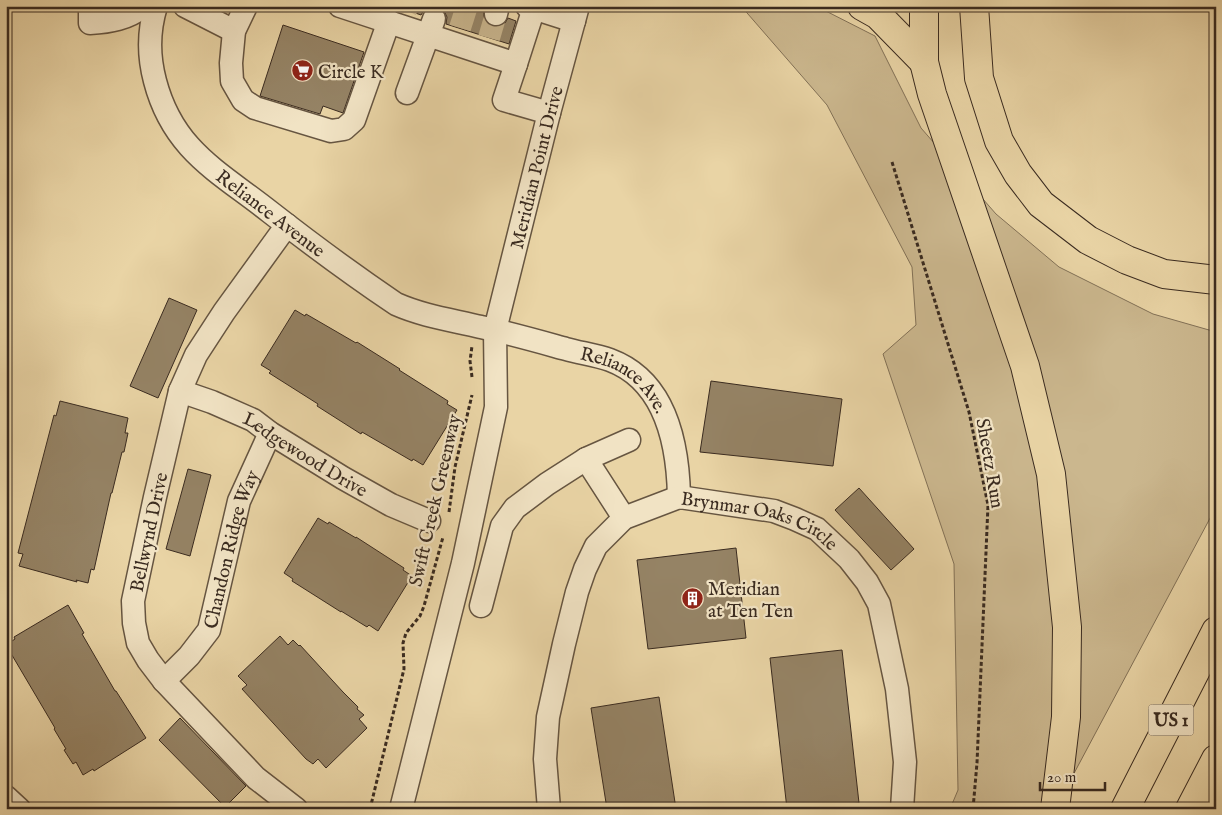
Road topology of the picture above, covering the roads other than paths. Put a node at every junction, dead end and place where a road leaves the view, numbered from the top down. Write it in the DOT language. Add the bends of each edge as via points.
graph roads {
  1 [pos="90,6"];
  2 [pos="144,6"];
  3 [pos="156,6"];
  4 [pos="185,6"];
  5 [pos="246,6"];
  6 [pos="862,6"];
  7 [pos="924,6"];
  8 [pos="974,6"];
  9 [pos="347,7"];
  10 [pos="530,7"];
  11 [pos="576,13"];
  12 [pos="390,16"];
  13 [pos="431,27"];
  14 [pos="234,31"];
  15 [pos="924,62"];
  16 [pos="516,64"];
  17 [pos="408,92"];
  18 [pos="549,113"];
  19 [pos="287,225"];
  20 [pos="1216,280"];
  21 [pos="485,334"];
  22 [pos="180,391"];
  23 [pos="270,433"];
  24 [pos="630,440"];
  25 [pos="586,459"];
  26 [pos="679,497"];
  27 [pos="624,518"];
  28 [pos="441,522"];
  29 [pos="482,606"];
  30 [pos="1216,631"];
  31 [pos="164,681"];
  32 [pos="1216,759"];
  33 [pos="6,797"];
  34 [pos="18,809"];
  35 [pos="296,809"];
  36 [pos="401,809"];
  37 [pos="549,809"];
  38 [pos="902,809"];
  39 [pos="1054,809"];
  40 [pos="1125,809"];
  41 [pos="1190,809"];
  1 -- 2 [label="street" via="90,23 127,17"];
  3 -- 19 [label="street, Reliance Avenue" via="150,33 151,67 165,113 176,132 220,175"];
  4 -- 14 [label="street"];
  5 -- 14 [label="street"];
  6 -- 15 [label="highway" via="878,15"];
  7 -- 15 [label="highway"];
  8 -- 20 [label="highway" via="979,78 999,140 1018,174 1042,204 1088,240 1127,260 1164,274"];
  9 -- 12 [label="street"];
  10 -- 11 [label="street"];
  10 -- 16 [label="street"];
  11 -- 18 [label="street, Meridian Point Drive"];
  12 -- 13 [label="street"];
  12 -- 14 [label="street" via="354,120 344,129 331,131 255,108 243,100 232,81"];
  13 -- 16 [label="street" via="487,46"];
  13 -- 17 [label="street"];
  15 -- 39 [label="highway" via="1025,366 1051,474 1067,627 1066,717"];
  16 -- 18 [label="street" via="504,100"];
  18 -- 21 [label="street, Meridian Point Drive"];
  19 -- 21 [label="street, Reliance Avenue" via="396,304"];
  19 -- 22 [label="street, Bellwynd Drive" via="196,354"];
  21 -- 26 [label="street, Reliance Ave." via="610,360 630,371 646,385 665,412 674,443"];
  21 -- 36 [label="street, Meridian Point Drive" via="496,408 463,563"];
  22 -- 23 [label="street, Ledgewood Drive" via="253,420"];
  22 -- 31 [label="street, Bellwynd Drive" via="133,601 138,643"];
  23 -- 28 [label="street, Ledgewood Drive" via="391,505"];
  23 -- 31 [label="street, Chandon Ridge Way" via="239,501 209,630"];
  24 -- 25 [label="street"];
  25 -- 27 [label="street"];
  25 -- 29 [label="street" via="514,508 502,526"];
  26 -- 27 [label="street, Brynmar Oaks Circle"];
  26 -- 38 [label="street, Brynmar Oaks Circle" via="774,511 802,522 817,529 849,559 867,582 879,604 897,689 905,762"];
  27 -- 37 [label="street, Brynmar Oaks Circle" via="596,546 577,592 548,717 545,758"];
  30 -- 40 [label="highway, US 1"];
  31 -- 35 [label="street, Bellwynd Drive" via="256,778"];
  32 -- 41 [label="highway"];
  33 -- 34 [label="street"];
}
